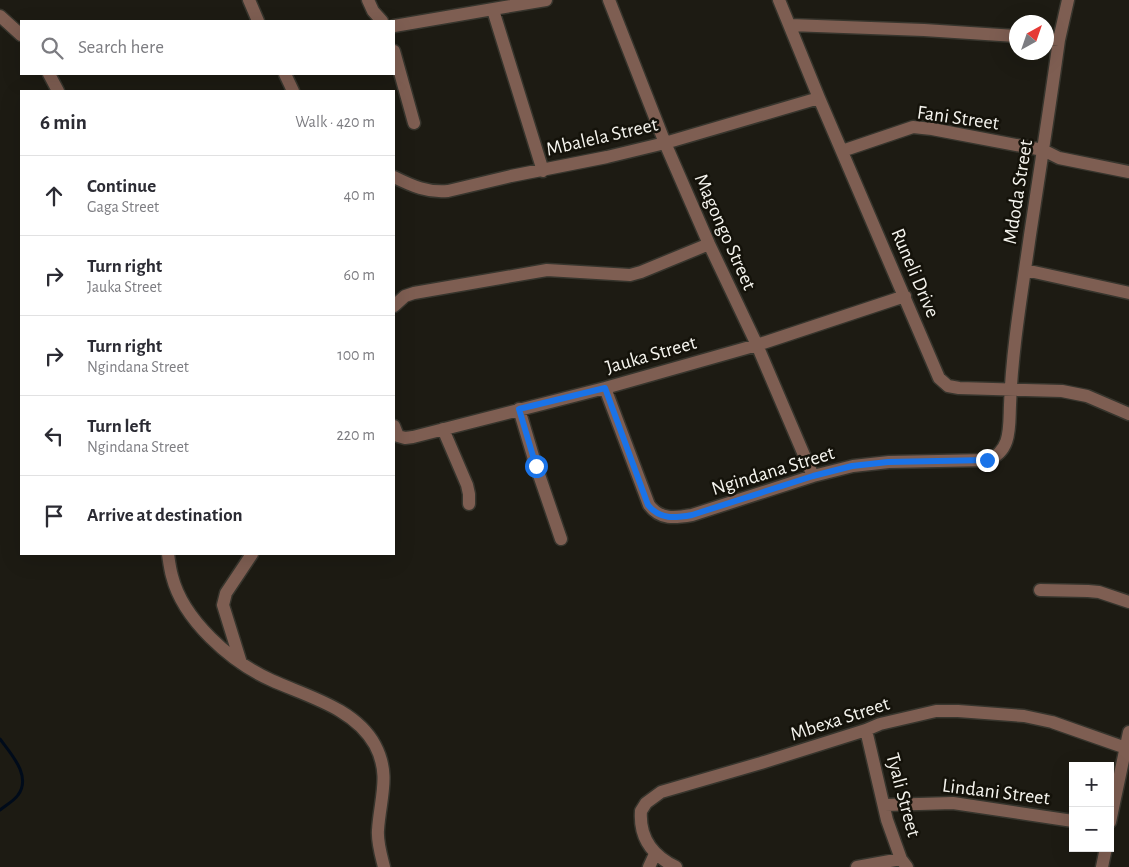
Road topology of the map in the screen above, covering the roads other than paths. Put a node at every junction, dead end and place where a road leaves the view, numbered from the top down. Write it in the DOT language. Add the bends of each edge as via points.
graph roads {
  1 [pos="249,0"];
  2 [pos="368,0"];
  3 [pos="546,0"];
  4 [pos="609,0"];
  5 [pos="779,0"];
  6 [pos="1068,0"];
  7 [pos="493,10"];
  8 [pos="0,16"];
  9 [pos="258,20"];
  10 [pos="381,20"];
  11 [pos="790,25"];
  12 [pos="395,26"];
  13 [pos="20,33"];
  14 [pos="1009,36"];
  15 [pos="1054,36"];
  16 [pos="395,55"];
  17 [pos="1051,60"];
  18 [pos="50,75"];
  19 [pos="285,75"];
  20 [pos="57,90"];
  21 [pos="293,90"];
  22 [pos="819,98"];
  23 [pos="414,123"];
  24 [pos="665,143"];
  25 [pos="1043,150"];
  26 [pos="842,151"];
  27 [pos="543,171"];
  28 [pos="1129,172"];
  29 [pos="395,178"];
  30 [pos="709,244"];
  31 [pos="1025,270"];
  32 [pos="1129,293"];
  33 [pos="905,296"];
  34 [pos="395,305"];
  35 [pos="757,344"];
  36 [pos="605,388"];
  37 [pos="1011,390"];
  38 [pos="519,409"];
  39 [pos="1129,414"];
  40 [pos="395,428"];
  41 [pos="443,429"];
  42 [pos="399,441"];
  43 [pos="813,476"];
  44 [pos="469,504"];
  45 [pos="561,539"];
  46 [pos="168,555"];
  47 [pos="251,555"];
  48 [pos="1040,590"];
  49 [pos="1129,602"];
  50 [pos="241,663"];
  51 [pos="866,730"];
  52 [pos="1129,732"];
  53 [pos="1127,749"];
  54 [pos="885,804"];
  55 [pos="1113,807"];
  56 [pos="1069,820"];
  57 [pos="1105,852"];
  58 [pos="655,854"];
  59 [pos="904,863"];
  60 [pos="384,867"];
  61 [pos="649,867"];
  62 [pos="676,867"];
  63 [pos="857,867"];
  64 [pos="1102,867"];
  1 -- 9 [label="street"];
  2 -- 10 [label="street"];
  3 -- 7 [label="street"];
  4 -- 24 [label="street, Magongo Street"];
  5 -- 11 [label="street, Runeli Drive"];
  6 -- 15 [label="street, Mdoda Street"];
  7 -- 12 [label="street"];
  7 -- 27 [label="street"];
  8 -- 13 [label="street"];
  11 -- 14 [label="street"];
  11 -- 22 [label="street, Runeli Drive"];
  16 -- 23 [label="street"];
  17 -- 25 [label="street, Mdoda Street"];
  18 -- 20 [label="street"];
  19 -- 21 [label="street"];
  22 -- 24 [label="street, Mbalela Street"];
  22 -- 26 [label="street, Runeli Drive"];
  24 -- 27 [label="street, Mbalela Street"];
  24 -- 30 [label="street, Magongo Street"];
  25 -- 26 [label="street, Fani Street" via="913,127"];
  25 -- 28 [label="street, Fani Street" via="1060,158"];
  25 -- 31 [label="street, Mdoda Street"];
  26 -- 33 [label="street, Runeli Drive"];
  27 -- 29 [label="street, Mbalela Street" via="438,192 413,187"];
  30 -- 34 [label="street" via="630,275 547,270 414,293"];
  30 -- 35 [label="street, Magongo Street"];
  31 -- 32 [label="street"];
  31 -- 37 [label="street, Mdoda Street"];
  33 -- 35 [label="street, Jauka Street"];
  33 -- 37 [label="street, Runeli Drive" via="939,378 948,386"];
  35 -- 36 [label="street, Jauka Street"];
  35 -- 43 [label="street, Magongo Street"];
  36 -- 38 [label="street, Jauka Street"];
  36 -- 43 [label="street, Ngindana Street" via="648,505 656,513 674,518 692,515"];
  37 -- 39 [label="street, Runeli Drive" via="1076,393"];
  37 -- 43 [label="street, Ngindana Street" via="1008,441 992,458 875,463"];
  38 -- 41 [label="street, Jauka Street"];
  38 -- 45 [label="street"];
  40 -- 42 [label="street, Jauka Street"];
  41 -- 42 [label="street, Jauka Street"];
  41 -- 44 [label="street" via="467,485"];
  46 -- 50 [label="street" via="172,577 188,610 204,632"];
  47 -- 50 [label="street" via="226,593 223,605"];
  48 -- 49 [label="street" via="1088,590"];
  50 -- 60 [label="street" via="271,681 338,710 371,739 384,768 378,831"];
  51 -- 53 [label="street, Mbexa Street" via="923,713 958,711 1039,719"];
  51 -- 54 [label="street, Tyali Street"];
  51 -- 58 [label="street, Mbexa Street" via="661,792 646,803 640,818"];
  52 -- 53 [label="street"];
  53 -- 55 [label="street"];
  54 -- 56 [label="street, Lindani Street" via="954,803"];
  54 -- 59 [label="street, Tyali Street" via="887,820"];
  57 -- 64 [label="street"];
  58 -- 61 [label="street"];
  58 -- 62 [label="street"];
  59 -- 63 [label="street"];
}
